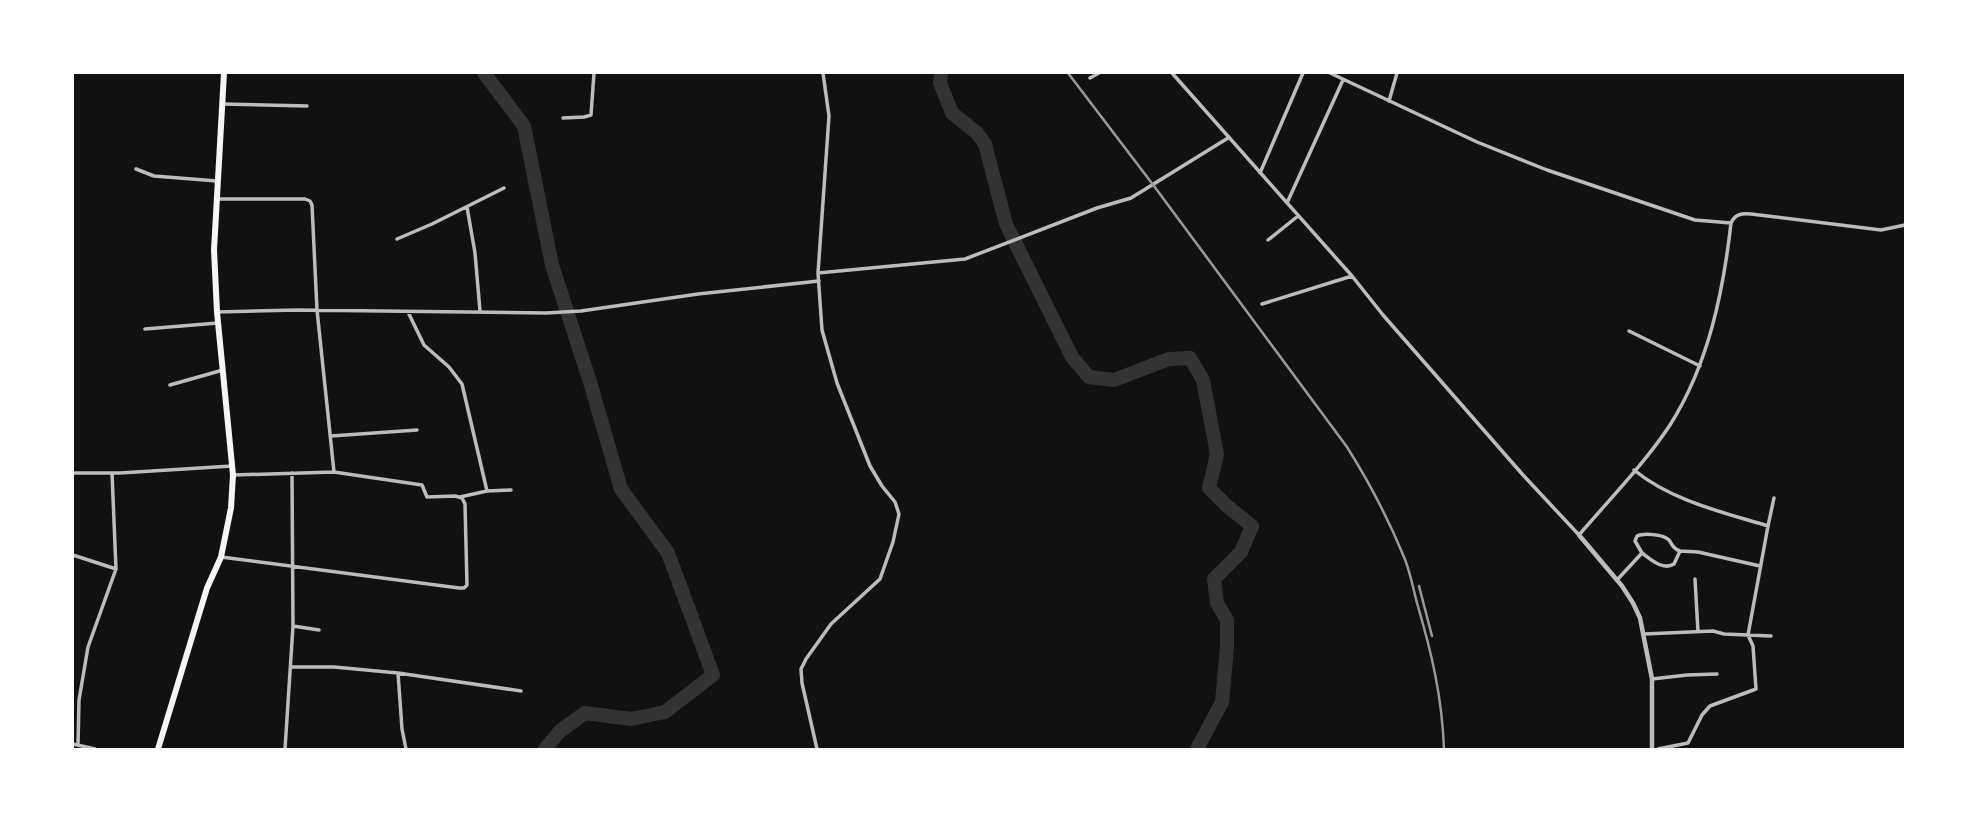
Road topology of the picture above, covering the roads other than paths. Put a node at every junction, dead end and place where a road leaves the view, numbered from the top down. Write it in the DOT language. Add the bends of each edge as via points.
graph roads {
  1 [pos="224,73"];
  2 [pos="594,73"];
  3 [pos="823,73"];
  4 [pos="1099,73"];
  5 [pos="1172,73"];
  6 [pos="1303,73"];
  7 [pos="1330,73"];
  8 [pos="1397,73"];
  9 [pos="1090,78"];
  10 [pos="1343,80"];
  11 [pos="1389,101"];
  12 [pos="222,104"];
  13 [pos="307,106"];
  14 [pos="563,118"];
  15 [pos="1228,138"];
  16 [pos="136,169"];
  17 [pos="1260,173"];
  18 [pos="218,181"];
  19 [pos="504,188"];
  20 [pos="216,199"];
  21 [pos="1287,203"];
  22 [pos="467,207"];
  23 [pos="1298,216"];
  24 [pos="1731,224"];
  25 [pos="1905,226"];
  26 [pos="397,239"];
  27 [pos="1268,240"];
  28 [pos="818,273"];
  29 [pos="1352,276"];
  30 [pos="819,281"];
  31 [pos="1262,304"];
  32 [pos="317,310"];
  33 [pos="480,311"];
  34 [pos="217,312"];
  35 [pos="408,312"];
  36 [pos="218,323"];
  37 [pos="145,329"];
  38 [pos="1629,332"];
  39 [pos="1700,366"];
  40 [pos="223,370"];
  41 [pos="170,385"];
  42 [pos="417,430"];
  43 [pos="331,436"];
  44 [pos="232,466"];
  45 [pos="1634,470"];
  46 [pos="334,472"];
  47 [pos="73,473"];
  48 [pos="112,473"];
  49 [pos="292,473"];
  50 [pos="233,475"];
  51 [pos="511,490"];
  52 [pos="488,491"];
  53 [pos="460,497"];
  54 [pos="1774,498"];
  55 [pos="1768,526"];
  56 [pos="1579,535"];
  57 [pos="1680,551"];
  58 [pos="1642,553"];
  59 [pos="73,555"];
  60 [pos="221,557"];
  61 [pos="292,566"];
  62 [pos="1760,566"];
  63 [pos="116,569"];
  64 [pos="1617,580"];
  65 [pos="1695,580"];
  66 [pos="294,626"];
  67 [pos="319,630"];
  68 [pos="1698,632"];
  69 [pos="1644,634"];
  70 [pos="1748,635"];
  71 [pos="1771,636"];
  72 [pos="291,667"];
  73 [pos="398,673"];
  74 [pos="1716,674"];
  75 [pos="1652,679"];
  76 [pos="521,690"];
  77 [pos="75,744"];
  78 [pos="95,749"];
  79 [pos="158,749"];
  80 [pos="285,749"];
  81 [pos="406,749"];
  82 [pos="817,749"];
  83 [pos="1652,749"];
  84 [pos="1658,749"];
  1 -- 12 [label="highway"];
  2 -- 14 [label="street" via="592,114"];
  3 -- 28 [label="street" via="829,116"];
  4 -- 9 [label="street"];
  5 -- 15 [label="street"];
  6 -- 17 [label="street"];
  7 -- 10 [label="street"];
  8 -- 11 [label="street"];
  10 -- 11 [label="street"];
  10 -- 21 [label="street"];
  11 -- 24 [label="street" via="1477,142 1546,170 1695,220"];
  12 -- 13 [label="street"];
  12 -- 18 [label="highway"];
  15 -- 17 [label="street"];
  15 -- 28 [label="street" via="1131,198 1097,208 958,261"];
  16 -- 18 [label="street" via="154,176"];
  17 -- 21 [label="street"];
  18 -- 20 [label="highway"];
  19 -- 22 [label="street"];
  20 -- 32 [label="street" via="310,201"];
  20 -- 34 [label="highway" via="214,250"];
  21 -- 23 [label="street"];
  22 -- 26 [label="street"];
  22 -- 33 [label="street" via="475,253"];
  23 -- 27 [label="street"];
  23 -- 29 [label="street"];
  24 -- 25 [label="street" via="1738,215 1745,214 1881,230"];
  24 -- 39 [label="street" via="1719,302 1707,350"];
  28 -- 30 [label="street"];
  29 -- 31 [label="street"];
  29 -- 56 [label="street" via="1523,475"];
  30 -- 33 [label="street" via="698,294 581,312"];
  30 -- 82 [label="street" via="822,330 837,383 870,466 895,502 899,514 893,542 880,579 831,624 801,668"];
  32 -- 34 [label="street"];
  32 -- 35 [label="street"];
  32 -- 43 [label="street"];
  33 -- 35 [label="street"];
  34 -- 36 [label="highway"];
  35 -- 52 [label="street" via="424,345 449,367 462,384"];
  36 -- 37 [label="street"];
  36 -- 40 [label="highway"];
  38 -- 39 [label="street"];
  39 -- 45 [label="street" via="1670,425"];
  40 -- 41 [label="street"];
  40 -- 44 [label="highway"];
  42 -- 43 [label="street"];
  43 -- 46 [label="street"];
  44 -- 48 [label="street"];
  44 -- 50 [label="highway"];
  45 -- 55 [label="street" via="1648,482 1691,502"];
  45 -- 56 [label="street"];
  46 -- 49 [label="street"];
  46 -- 53 [label="street" via="416,484 423,486 428,497"];
  47 -- 48 [label="street"];
  48 -- 63 [label="street"];
  49 -- 50 [label="street"];
  49 -- 61 [label="street"];
  50 -- 60 [label="highway" via="231,508"];
  51 -- 52 [label="street"];
  52 -- 53 [label="street"];
  53 -- 61 [label="street" via="465,504 467,582 464,588"];
  54 -- 55 [label="street"];
  55 -- 62 [label="street"];
  56 -- 64 [label="street"];
  57 -- 58 [label="street" via="1674,564 1670,566 1654,562"];
  57 -- 58 [label="street" via="1673,548 1667,539 1656,534 1641,534 1635,541"];
  57 -- 62 [label="street" via="1698,552"];
  58 -- 64 [label="street"];
  59 -- 63 [label="street"];
  60 -- 61 [label="street"];
  60 -- 79 [label="highway" via="208,588"];
  61 -- 66 [label="street"];
  62 -- 70 [label="street"];
  63 -- 77 [label="street" via="88,647"];
  64 -- 69 [label="street" via="1636,608"];
  65 -- 68 [label="street"];
  66 -- 67 [label="street"];
  66 -- 72 [label="street"];
  68 -- 69 [label="street"];
  68 -- 70 [label="street"];
  69 -- 75 [label="street"];
  70 -- 71 [label="street"];
  70 -- 84 [label="street" via="1753,646 1756,689 1710,706 1702,715 1688,743"];
  72 -- 73 [label="street" via="334,667"];
  72 -- 80 [label="street"];
  73 -- 76 [label="street"];
  73 -- 81 [label="street"];
  74 -- 75 [label="street"];
  75 -- 83 [label="street"];
  77 -- 78 [label="street"];
}
